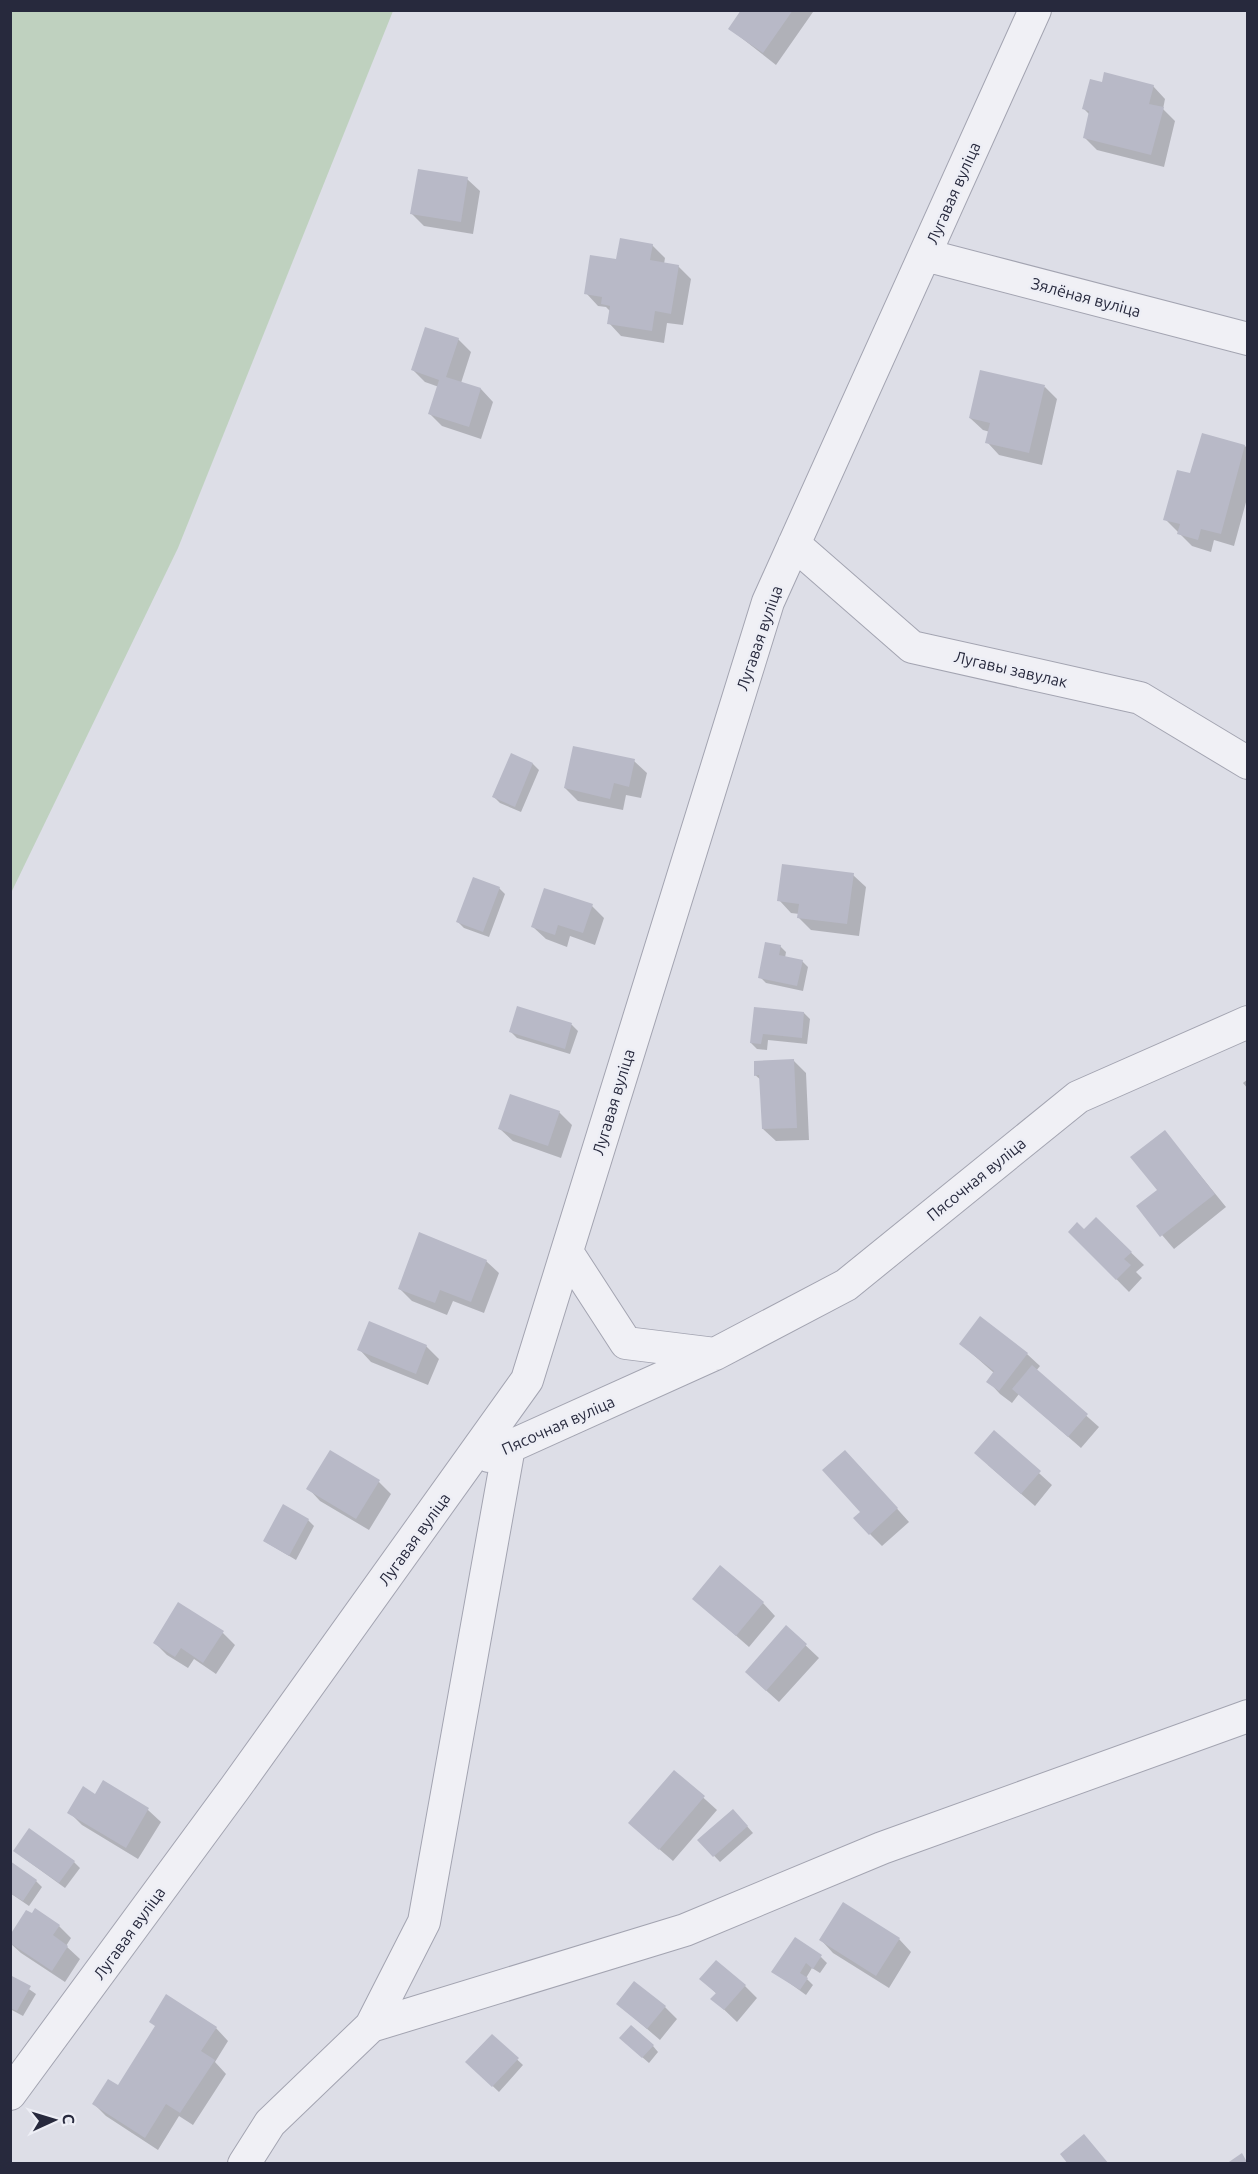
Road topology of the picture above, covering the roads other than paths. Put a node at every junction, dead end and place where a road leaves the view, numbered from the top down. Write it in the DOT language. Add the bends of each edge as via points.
graph roads {
  1 [pos="1035,10"];
  2 [pos="925,255"];
  3 [pos="1248,339"];
  4 [pos="794,544"];
  5 [pos="1248,763"];
  6 [pos="1248,1022"];
  7 [pos="567,1252"];
  8 [pos="715,1354"];
  9 [pos="509,1447"];
  10 [pos="466,1466"];
  11 [pos="1248,1716"];
  12 [pos="371,2026"];
  13 [pos="10,2094"];
  14 [pos="244,2163"];
  1 -- 2 [label="street, Лугавая вуліца"];
  2 -- 3 [label="street, Зялёная вуліца"];
  2 -- 4 [label="street, Лугавая вуліца"];
  4 -- 5 [label="street, Лугавы завулак" via="912,647 1140,698"];
  4 -- 7 [label="street, Лугавая вуліца" via="768,602"];
  6 -- 8 [label="street, Пясочная вуліца" via="1078,1097 846,1285"];
  7 -- 8 [label="street" via="626,1342"];
  7 -- 10 [label="street, Лугавая вуліца" via="527,1380"];
  8 -- 9 [label="street, Пясочная вуліца"];
  9 -- 10 [label="street, Пясочная вуліца"];
  9 -- 12 [label="street" via="424,1922"];
  10 -- 13 [label="street, Лугавая вуліца"];
  11 -- 12 [label="street" via="882,1848 685,1930"];
  12 -- 14 [label="street" via="270,2123"];
}
